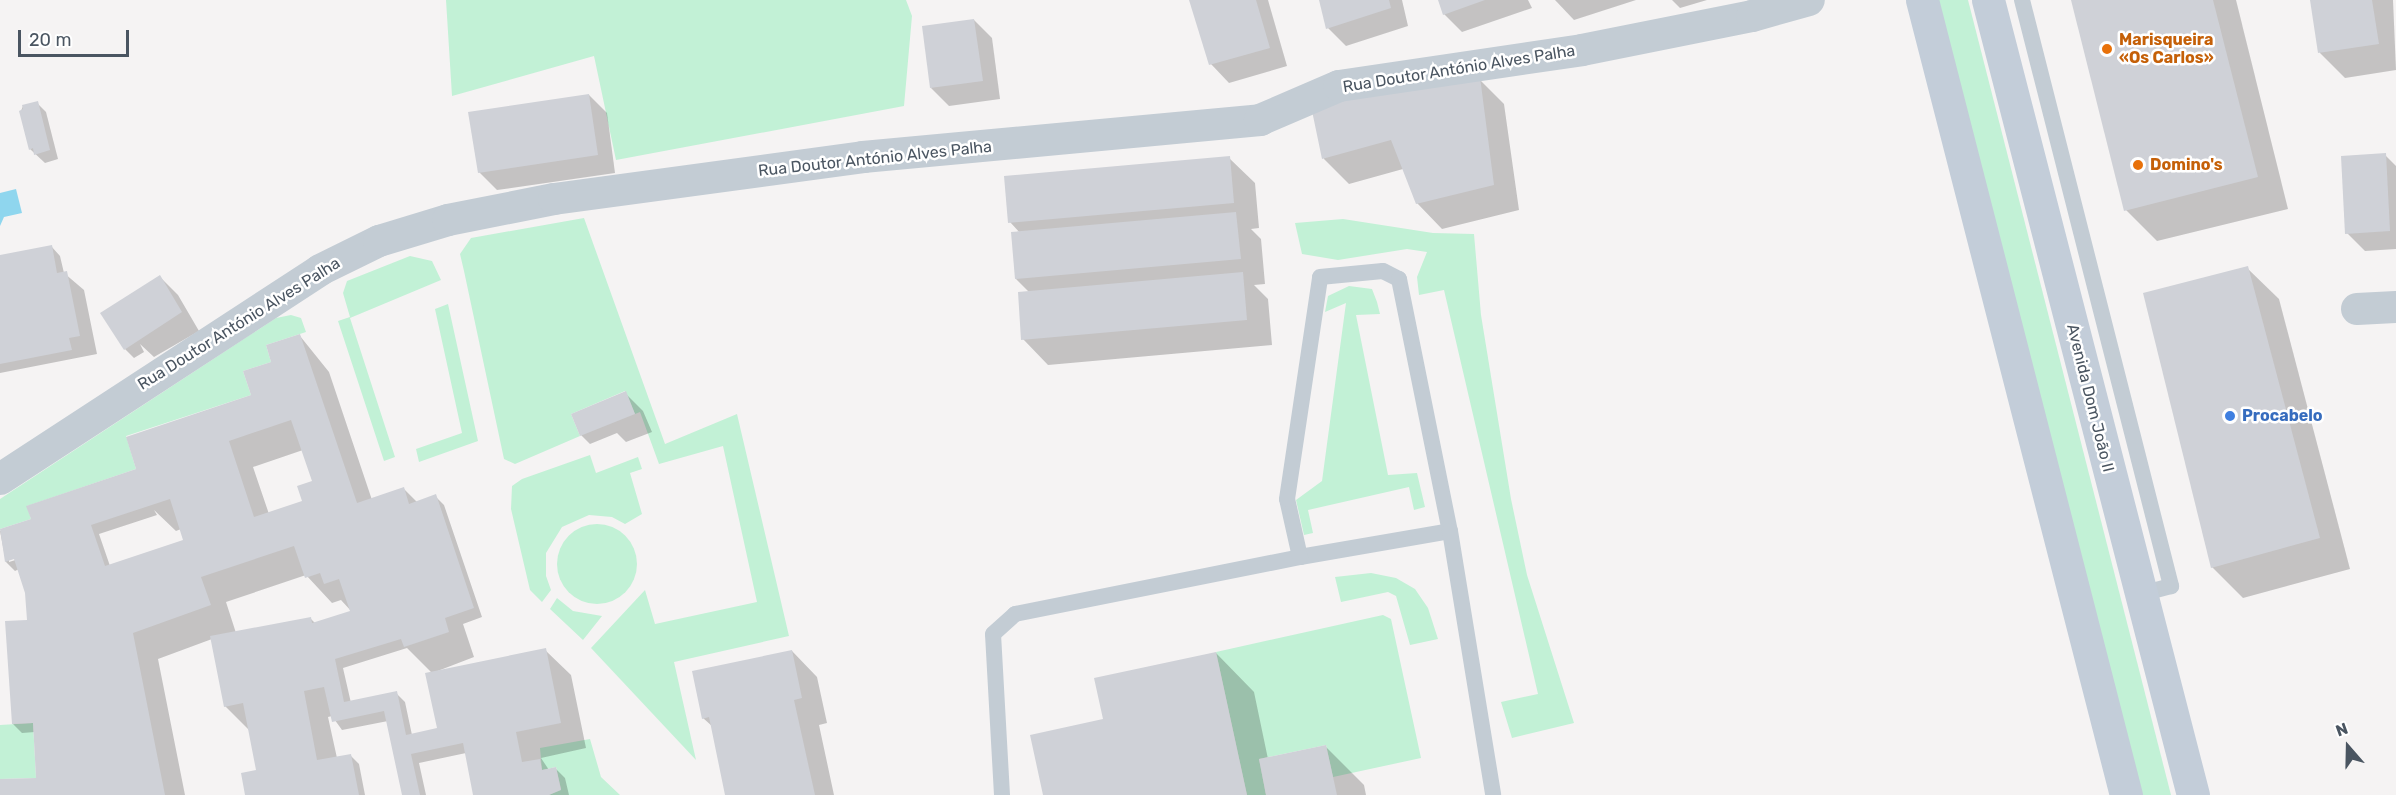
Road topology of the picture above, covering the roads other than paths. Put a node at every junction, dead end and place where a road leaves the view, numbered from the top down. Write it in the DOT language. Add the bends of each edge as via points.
graph roads {
  1 [pos="1809,0"];
  2 [pos="1922,0"];
  3 [pos="1988,0"];
  4 [pos="2022,0"];
  5 [pos="2074,204"];
  6 [pos="2043,212"];
  7 [pos="2396,307"];
  8 [pos="2357,309"];
  9 [pos="0,479"];
  10 [pos="1450,531"];
  11 [pos="1300,557"];
  12 [pos="2141,594"];
  13 [pos="1002,795"];
  14 [pos="1494,795"];
  15 [pos="2126,795"];
  16 [pos="2193,795"];
  1 -- 9 [label="street, Rua Doutor António Alves Palha" via="1752,16 1582,50 1339,86 1260,120 863,157 554,199 448,220 380,241 320,270"];
  2 -- 15 [label="main road"];
  3 -- 6 [label="main road, Avenida Dom João II"];
  4 -- 5 [label="lane"];
  5 -- 6 [label="lane"];
  5 -- 12 [label="lane" via="2171,586"];
  6 -- 12 [label="main road, Avenida Dom João II"];
  7 -- 8 [label="street"];
  10 -- 11 [label="lane"];
  10 -- 11 [label="lane" via="1399,279 1383,272 1320,277 1287,499"];
  10 -- 14 [label="lane"];
  11 -- 13 [label="lane" via="1015,614 993,634"];
  12 -- 16 [label="main road, Avenida Dom João II"];
}
